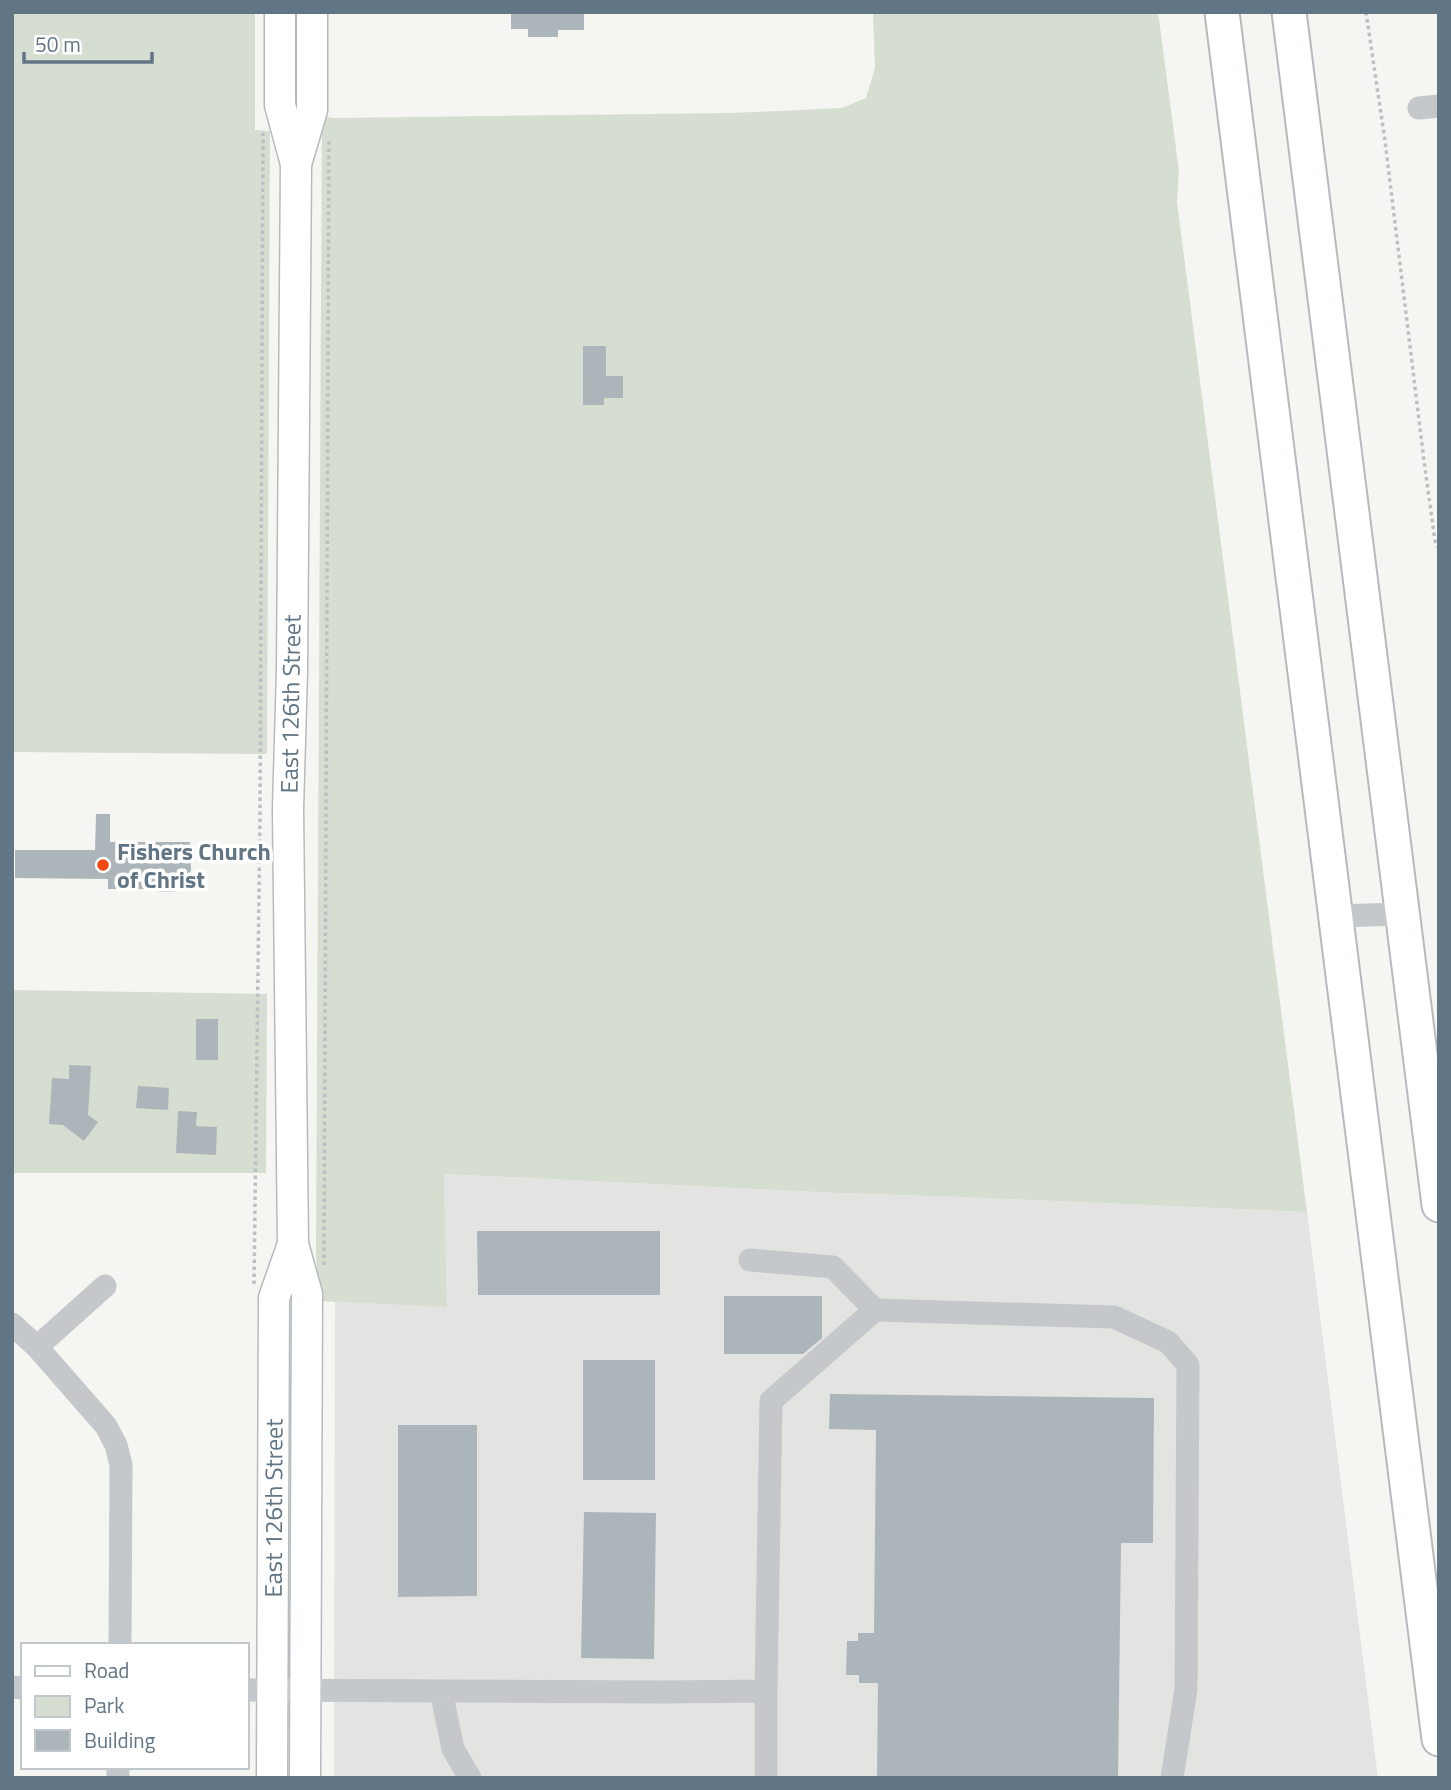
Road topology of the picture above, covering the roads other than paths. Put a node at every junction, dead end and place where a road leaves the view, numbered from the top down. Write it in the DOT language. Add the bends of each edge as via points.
graph roads {
  1 [pos="280,12"];
  2 [pos="312,12"];
  3 [pos="1222,12"];
  4 [pos="1289,12"];
  5 [pos="296,164"];
  6 [pos="1402,914"];
  7 [pos="1335,916"];
  8 [pos="1439,1205"];
  9 [pos="293,1244"];
  10 [pos="750,1260"];
  11 [pos="105,1286"];
  12 [pos="875,1310"];
  13 [pos="12,1324"];
  14 [pos="37,1347"];
  15 [pos="120,1643"];
  16 [pos="259,1690"];
  17 [pos="305,1690"];
  18 [pos="441,1691"];
  19 [pos="766,1691"];
  20 [pos="1439,1739"];
  21 [pos="272,1778"];
  22 [pos="305,1778"];
  23 [pos="470,1778"];
  24 [pos="766,1778"];
  25 [pos="1172,1778"];
  1 -- 5 [label="main road, East 126th Street" via="281,106"];
  2 -- 5 [label="main road, East 126th Street" via="312,110"];
  3 -- 7 [label="highway"];
  4 -- 6 [label="highway"];
  5 -- 9 [label="main road, East 126th Street" via="288,809"];
  6 -- 7 [label="street"];
  6 -- 8 [label="highway"];
  7 -- 20 [label="highway"];
  9 -- 16 [label="main road, East 126th Street" via="274,1298"];
  9 -- 17 [label="main road, East 126th Street" via="307,1294"];
  10 -- 12 [label="street" via="833,1267"];
  11 -- 14 [label="street"];
  12 -- 19 [label="street" via="771,1401"];
  12 -- 25 [label="street" via="1114,1317 1168,1342 1188,1365 1186,1689"];
  13 -- 14 [label="street"];
  14 -- 15 [label="street" via="106,1426 116,1445 121,1465"];
  16 -- 17 [label="street"];
  16 -- 21 [label="main road, East 126th Street"];
  17 -- 18 [label="street"];
  17 -- 22 [label="main road, East 126th Street"];
  18 -- 19 [label="street"];
  18 -- 23 [label="street" via="453,1749"];
  19 -- 24 [label="street"];
}
